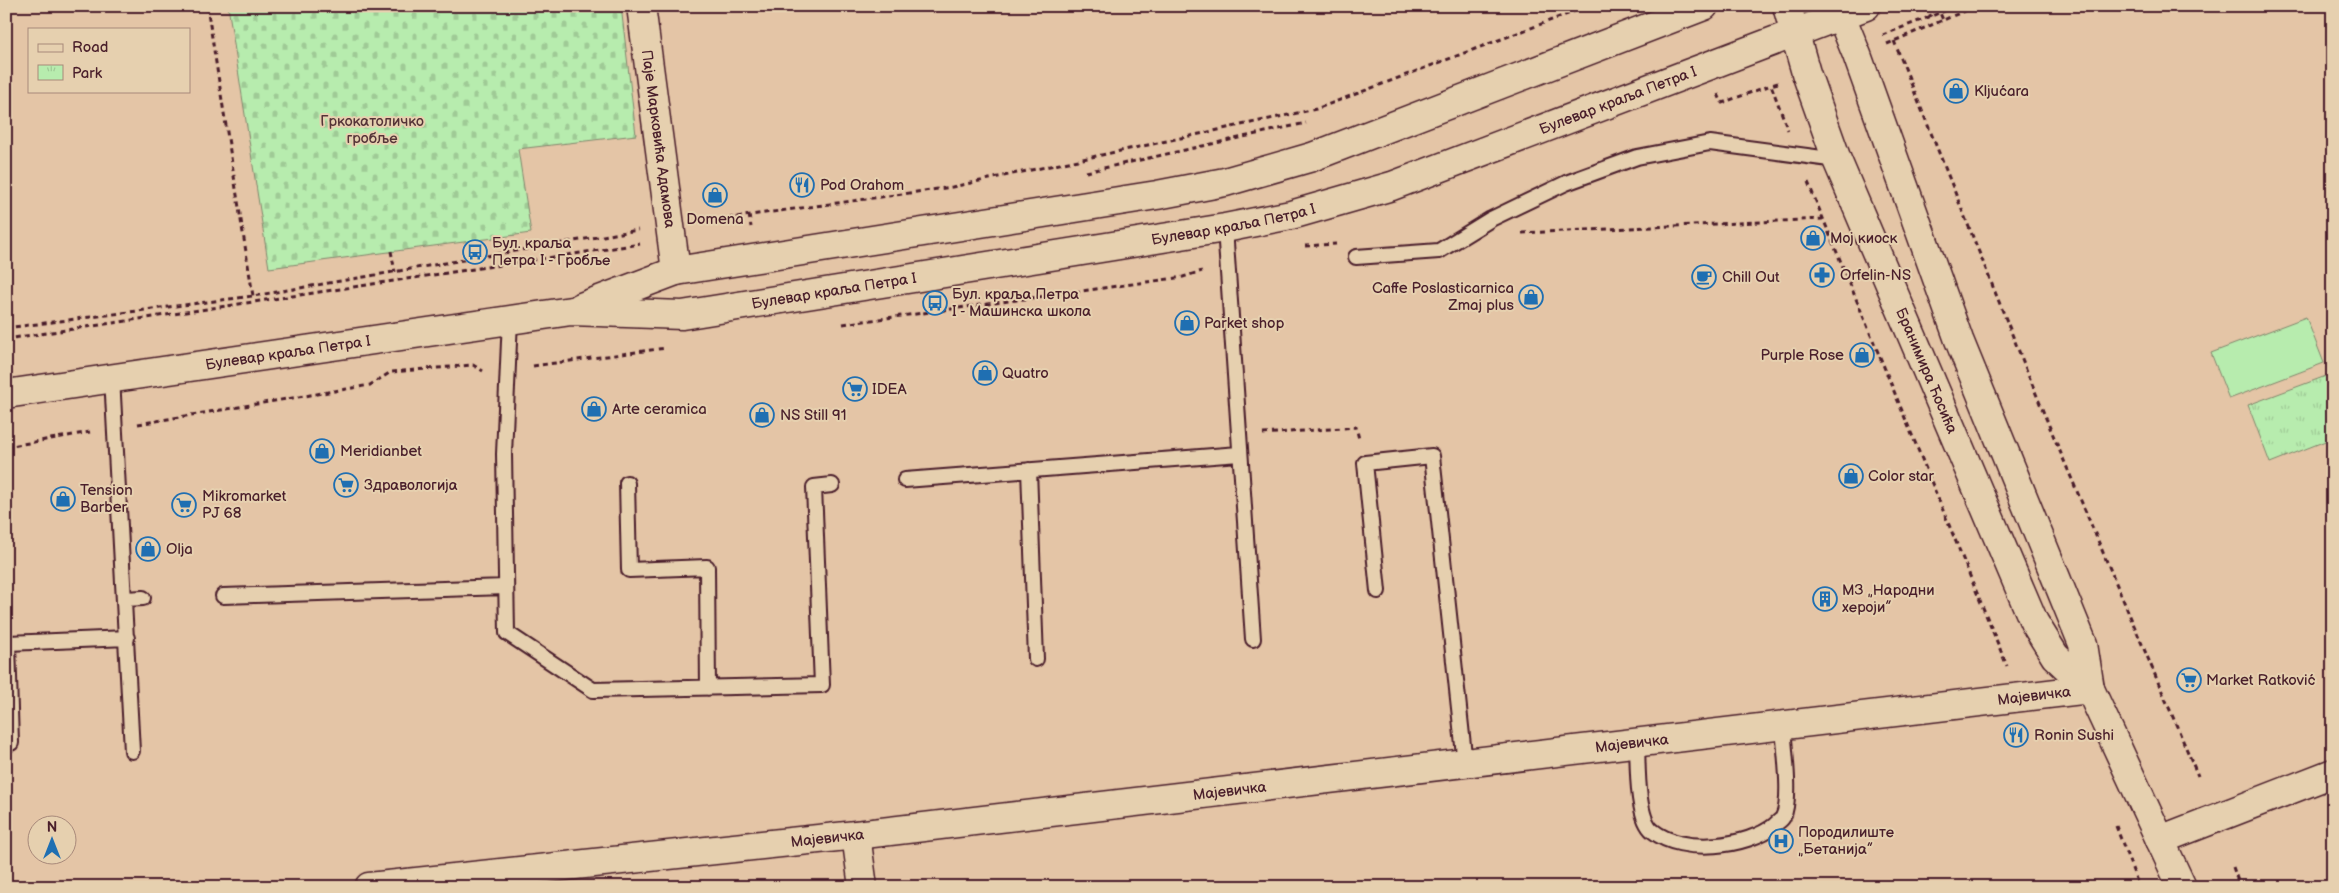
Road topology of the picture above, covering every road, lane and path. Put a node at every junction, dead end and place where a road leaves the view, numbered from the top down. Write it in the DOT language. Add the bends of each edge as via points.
graph roads {
  1 [pos="207,6"];
  2 [pos="641,6"];
  3 [pos="1589,6"];
  4 [pos="1704,6"];
  5 [pos="1787,6"];
  6 [pos="1866,6"];
  7 [pos="1926,6"];
  8 [pos="1937,6"];
  9 [pos="1957,6"];
  10 [pos="1976,6"];
  11 [pos="1839,11"];
  12 [pos="1940,13"];
  13 [pos="1931,17"];
  14 [pos="1943,20"];
  15 [pos="1795,34"];
  16 [pos="1771,85"];
  17 [pos="1722,103"];
  18 [pos="1316,121"];
  19 [pos="1837,160"];
  20 [pos="1078,173"];
  21 [pos="1823,219"];
  22 [pos="761,226"];
  23 [pos="1225,228"];
  24 [pos="742,229"];
  25 [pos="670,232"];
  26 [pos="1514,234"];
  27 [pos="1344,244"];
  28 [pos="1295,246"];
  29 [pos="391,251"];
  30 [pos="1356,257"];
  31 [pos="1227,263"];
  32 [pos="676,271"];
  33 [pos="395,272"];
  34 [pos="252,296"];
  35 [pos="571,311"];
  36 [pos="510,319"];
  37 [pos="839,324"];
  38 [pos="6,328"];
  39 [pos="6,339"];
  40 [pos="673,347"];
  41 [pos="508,369"];
  42 [pos="112,377"];
  43 [pos="6,394"];
  44 [pos="115,428"];
  45 [pos="1237,436"];
  46 [pos="6,447"];
  47 [pos="1239,454"];
  48 [pos="1365,462"];
  49 [pos="1029,470"];
  50 [pos="905,480"];
  51 [pos="627,483"];
  52 [pos="832,485"];
  53 [pos="506,587"];
  54 [pos="1378,591"];
  55 [pos="224,596"];
  56 [pos="143,598"];
  57 [pos="125,599"];
  58 [pos="127,638"];
  59 [pos="1253,639"];
  60 [pos="1036,659"];
  61 [pos="708,688"];
  62 [pos="2090,689"];
  63 [pos="1783,726"];
  64 [pos="11,743"];
  65 [pos="1637,743"];
  66 [pos="132,751"];
  67 [pos="1465,764"];
  68 [pos="2333,773"];
  69 [pos="2198,776"];
  70 [pos="2115,824"];
  71 [pos="856,835"];
  72 [pos="2160,840"];
  73 [pos="2233,867"];
  74 [pos="369,887"];
  75 [pos="863,887"];
  76 [pos="2139,887"];
  77 [pos="2182,887"];
  78 [pos="2240,887"];
  1 -- 34 [label="path"];
  2 -- 25 [label="street, Паје Марковића Адамова"];
  3 -- 25 [label="path" via="1316,109 952,187"];
  4 -- 32 [label="street, Булевар краља Петра I" via="1312,157 1225,182"];
  5 -- 15 [label="street, Бранимира Ћосића"];
  6 -- 11 [label="street, Булевар краља Петра I"];
  7 -- 13 [label="path"];
  8 -- 12 [label="path"];
  9 -- 12 [label="path"];
  10 -- 14 [label="path"];
  11 -- 15 [label="street, Булевар краља Петра I"];
  11 -- 62 [label="street, Бранимира Ћосића" via="1959,340 2080,636"];
  12 -- 14 [label="path"];
  14 -- 69 [label="path" via="1894,41 2045,416"];
  15 -- 19 [label="street, Бранимира Ћосића"];
  15 -- 23 [label="street, Булевар краља Петра I" via="1392,186 1291,215"];
  16 -- 17 [label="path"];
  18 -- 20 [label="path"];
  19 -- 30 [label="lane" via="1710,142 1636,157 1566,182 1491,218 1439,250"];
  19 -- 62 [label="street, Бранимира Ћосића" via="2034,622 2055,656"];
  21 -- 26 [label="path"];
  22 -- 24 [label="path"];
  23 -- 31 [label="lane"];
  23 -- 35 [label="street, Булевар краља Петра I" via="682,315"];
  25 -- 32 [label="street, Паје Марковића Адамова"];
  25 -- 33 [label="path"];
  25 -- 39 [label="path"];
  27 -- 28 [label="path"];
  29 -- 33 [label="path"];
  31 -- 37 [label="path" via="1183,277"];
  31 -- 45 [label="lane"];
  32 -- 35 [label="street, Булевар краља Петра I"];
  33 -- 34 [label="path"];
  34 -- 38 [label="path"];
  35 -- 36 [label="street, Булевар краља Петра I"];
  36 -- 41 [label="lane"];
  36 -- 42 [label="street, Булевар краља Петра I"];
  40 -- 41 [label="path"];
  41 -- 44 [label="path" via="485,373 473,365 391,372 370,385"];
  41 -- 53 [label="lane" via="504,454"];
  42 -- 43 [label="street, Булевар краља Петра I"];
  42 -- 44 [label="lane"];
  44 -- 46 [label="path"];
  44 -- 57 [label="lane"];
  45 -- 47 [label="lane"];
  45 -- 48 [label="path" via="1356,427"];
  47 -- 49 [label="lane"];
  47 -- 59 [label="lane"];
  48 -- 54 [label="lane"];
  48 -- 67 [label="lane" via="1432,456"];
  49 -- 50 [label="lane"];
  49 -- 60 [label="lane"];
  51 -- 61 [label="lane" via="629,570 707,567"];
  52 -- 61 [label="lane" via="814,486 822,685"];
  53 -- 55 [label="lane"];
  53 -- 61 [label="lane" via="507,633 593,690"];
  56 -- 57 [label="lane"];
  57 -- 58 [label="lane"];
  58 -- 64 [label="lane" via="8,643"];
  58 -- 66 [label="lane"];
  62 -- 63 [label="street, Мајевичка"];
  62 -- 72 [label="street, Бранимира Ћосића"];
  63 -- 65 [label="street, Мајевичка"];
  63 -- 65 [label="lane" via="1788,795 1783,818 1764,834 1723,846 1681,844 1652,831 1642,812"];
  65 -- 67 [label="street, Мајевичка"];
  67 -- 71 [label="street, Мајевичка"];
  68 -- 72 [label="street"];
  70 -- 76 [label="path"];
  71 -- 74 [label="street, Мајевичка"];
  71 -- 75 [label="street"];
  72 -- 77 [label="street, Бранимира Ћосића"];
  73 -- 78 [label="path"];
}
